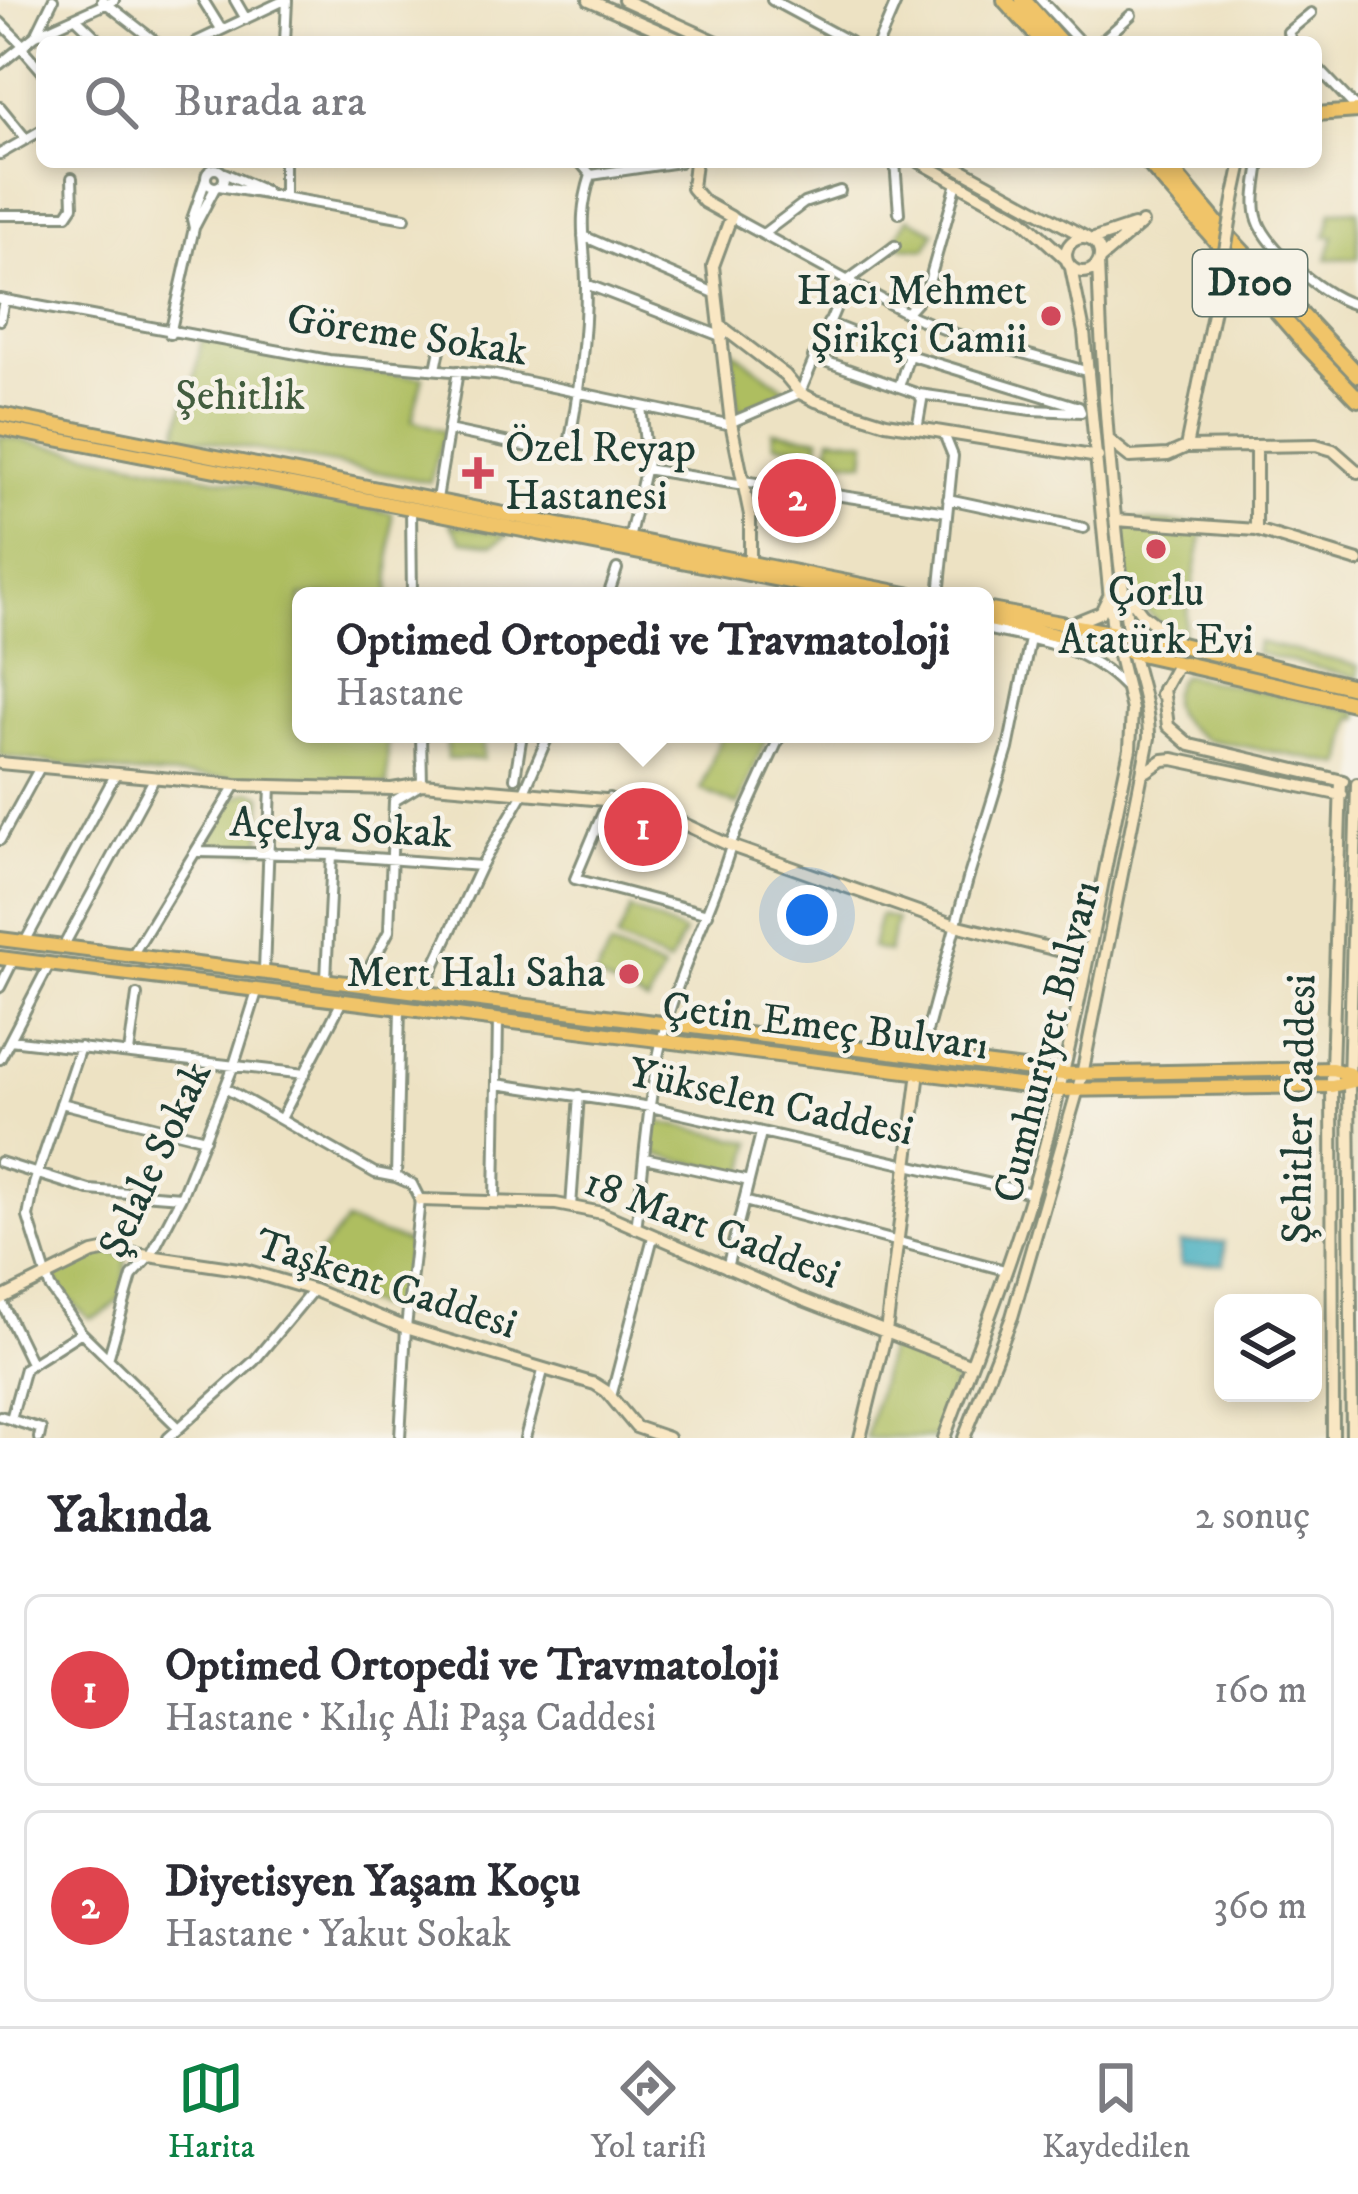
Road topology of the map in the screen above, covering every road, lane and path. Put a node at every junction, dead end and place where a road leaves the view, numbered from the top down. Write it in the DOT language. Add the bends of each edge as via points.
graph roads {
  1 [pos="53,0"];
  2 [pos="203,0"];
  3 [pos="235,0"];
  4 [pos="286,0"];
  5 [pos="589,0"];
  6 [pos="624,0"];
  7 [pos="668,0"];
  8 [pos="772,0"];
  9 [pos="897,0"];
  10 [pos="1005,0"];
  11 [pos="1023,0"];
  12 [pos="1041,0"];
  13 [pos="107,1"];
  14 [pos="655,13"];
  15 [pos="1310,13"];
  16 [pos="1130,15"];
  17 [pos="77,19"];
  18 [pos="246,20"];
  19 [pos="0,22"];
  20 [pos="221,29"];
  21 [pos="36,35"];
  22 [pos="94,36"];
  23 [pos="149,36"];
  24 [pos="208,36"];
  25 [pos="285,36"];
  26 [pos="671,36"];
  27 [pos="705,36"];
  28 [pos="839,36"];
  29 [pos="882,36"];
  30 [pos="1038,36"];
  31 [pos="1055,36"];
  32 [pos="1074,36"];
  33 [pos="1107,36"];
  34 [pos="1290,36"];
  35 [pos="23,47"];
  36 [pos="36,63"];
  37 [pos="0,64"];
  38 [pos="1322,73"];
  39 [pos="0,107"];
  40 [pos="1358,113"];
  41 [pos="1322,117"];
  42 [pos="36,134"];
  43 [pos="26,140"];
  44 [pos="0,154"];
  45 [pos="205,168"];
  46 [pos="219,168"];
  47 [pos="284,168"];
  48 [pos="585,168"];
  49 [pos="638,168"];
  50 [pos="694,168"];
  51 [pos="896,168"];
  52 [pos="931,168"];
  53 [pos="959,168"];
  54 [pos="1153,168"];
  55 [pos="1170,168"];
  56 [pos="1241,168"];
  57 [pos="1260,168"];
  58 [pos="591,175"];
  59 [pos="206,177"];
  60 [pos="72,178"];
  61 [pos="957,182"];
  62 [pos="218,186"];
  63 [pos="840,191"];
  64 [pos="267,192"];
  65 [pos="284,196"];
  66 [pos="899,213"];
  67 [pos="0,215"];
  68 [pos="731,217"];
  69 [pos="406,218"];
  70 [pos="194,228"];
  71 [pos="763,234"];
  72 [pos="582,236"];
  73 [pos="1089,239"];
  74 [pos="895,246"];
  75 [pos="1099,261"];
  76 [pos="1068,263"];
  77 [pos="847,281"];
  78 [pos="586,284"];
  79 [pos="717,294"];
  80 [pos="2,299"];
  81 [pos="1358,305"];
  82 [pos="906,313"];
  83 [pos="0,320"];
  84 [pos="828,323"];
  85 [pos="444,329"];
  86 [pos="170,331"];
  87 [pos="723,332"];
  88 [pos="909,356"];
  89 [pos="813,357"];
  90 [pos="436,369"];
  91 [pos="458,371"];
  92 [pos="1089,372"];
  93 [pos="1358,375"];
  94 [pos="899,387"];
  95 [pos="579,392"];
  96 [pos="800,393"];
  97 [pos="919,394"];
  98 [pos="1358,398"];
  99 [pos="641,406"];
  100 [pos="0,414"];
  101 [pos="731,423"];
  102 [pos="0,428"];
  103 [pos="917,429"];
  104 [pos="448,430"];
  105 [pos="944,434"];
  106 [pos="1109,439"];
  107 [pos="1186,447"];
  108 [pos="1256,447"];
  109 [pos="1098,457"];
  110 [pos="1130,457"];
  111 [pos="1112,468"];
  112 [pos="646,469"];
  113 [pos="1358,472"];
  114 [pos="744,483"];
  115 [pos="948,500"];
  116 [pos="436,501"];
  117 [pos="411,506"];
  118 [pos="947,512"];
  119 [pos="1117,520"];
  120 [pos="1084,528"];
  121 [pos="1256,530"];
  122 [pos="629,539"];
  123 [pos="1358,561"];
  124 [pos="750,563"];
  125 [pos="617,569"];
  126 [pos="412,587"];
  127 [pos="611,587"];
  128 [pos="798,587"];
  129 [pos="871,587"];
  130 [pos="940,587"];
  131 [pos="1124,590"];
  132 [pos="1110,593"];
  133 [pos="994,612"];
  134 [pos="994,621"];
  135 [pos="1069,625"];
  136 [pos="994,631"];
  137 [pos="1113,632"];
  138 [pos="1128,634"];
  139 [pos="1030,639"];
  140 [pos="1181,645"];
  141 [pos="1127,652"];
  142 [pos="1184,664"];
  143 [pos="1163,688"];
  144 [pos="1358,688"];
  145 [pos="1130,692"];
  146 [pos="1358,704"];
  147 [pos="422,743"];
  148 [pos="521,743"];
  149 [pos="545,743"];
  150 [pos="777,743"];
  151 [pos="0,763"];
  152 [pos="39,769"];
  153 [pos="1145,771"];
  154 [pos="114,777"];
  155 [pos="515,778"];
  156 [pos="154,779"];
  157 [pos="422,784"];
  158 [pos="1358,784"];
  159 [pos="236,785"];
  160 [pos="271,786"];
  161 [pos="1340,787"];
  162 [pos="523,794"];
  163 [pos="609,798"];
  164 [pos="1357,798"];
  165 [pos="2,834"];
  166 [pos="730,845"];
  167 [pos="199,852"];
  168 [pos="270,853"];
  169 [pos="332,855"];
  170 [pos="394,860"];
  171 [pos="481,866"];
  172 [pos="708,914"];
  173 [pos="1356,916"];
  174 [pos="955,925"];
  175 [pos="0,939"];
  176 [pos="25,942"];
  177 [pos="63,947"];
  178 [pos="133,956"];
  179 [pos="1086,957"];
  180 [pos="7,959"];
  181 [pos="50,965"];
  182 [pos="264,971"];
  183 [pos="326,980"];
  184 [pos="361,984"];
  185 [pos="0,987"];
  186 [pos="257,990"];
  187 [pos="422,992"];
  188 [pos="136,995"];
  189 [pos="343,1000"];
  190 [pos="1354,1003"];
  191 [pos="400,1007"];
  192 [pos="498,1019"];
  193 [pos="666,1023"];
  194 [pos="10,1040"];
  195 [pos="662,1040"];
  196 [pos="80,1047"];
  197 [pos="129,1053"];
  198 [pos="921,1054"];
  199 [pos="0,1059"];
  200 [pos="234,1065"];
  201 [pos="1332,1069"];
  202 [pos="919,1072"];
  203 [pos="305,1074"];
  204 [pos="1063,1074"];
  205 [pos="1354,1078"];
  206 [pos="1080,1082"];
  207 [pos="497,1084"];
  208 [pos="1332,1086"];
  209 [pos="226,1088"];
  210 [pos="1058,1090"];
  211 [pos="578,1095"];
  212 [pos="62,1103"];
  213 [pos="651,1107"];
  214 [pos="281,1119"];
  215 [pos="761,1133"];
  216 [pos="205,1138"];
  217 [pos="645,1158"];
  218 [pos="0,1162"];
  219 [pos="908,1162"];
  220 [pos="38,1172"];
  221 [pos="396,1177"];
  222 [pos="749,1181"];
  223 [pos="1355,1185"];
  224 [pos="1031,1193"];
  225 [pos="181,1198"];
  226 [pos="420,1200"];
  227 [pos="495,1201"];
  228 [pos="744,1201"];
  229 [pos="571,1207"];
  230 [pos="636,1229"];
  231 [pos="653,1237"];
  232 [pos="898,1240"];
  233 [pos="1331,1254"];
  234 [pos="1355,1254"];
  235 [pos="151,1255"];
  236 [pos="727,1268"];
  237 [pos="1005,1270"];
  238 [pos="49,1274"];
  239 [pos="313,1290"];
  240 [pos="0,1299"];
  241 [pos="406,1328"];
  242 [pos="886,1332"];
  243 [pos="81,1333"];
  244 [pos="1355,1342"];
  245 [pos="110,1356"];
  246 [pos="31,1363"];
  247 [pos="971,1365"];
  248 [pos="543,1371"];
  249 [pos="610,1396"];
  250 [pos="1355,1414"];
  251 [pos="0,1416"];
  252 [pos="11,1419"];
  253 [pos="177,1426"];
  254 [pos="39,1438"];
  255 [pos="168,1438"];
  256 [pos="400,1438"];
  257 [pos="524,1438"];
  258 [pos="668,1438"];
  259 [pos="860,1438"];
  260 [pos="944,1438"];
  261 [pos="964,1438"];
  262 [pos="1333,1438"];
  263 [pos="1352,1438"];
  1 -- 21 [label="street"];
  2 -- 20 [label="street"];
  3 -- 18 [label="street"];
  4 -- 18 [label="street"];
  4 -- 25 [label="street"];
  5 -- 26 [label="street"];
  6 -- 14 [label="street"];
  7 -- 14 [label="street"];
  8 -- 28 [label="street"];
  9 -- 29 [label="street"];
  10 -- 30 [label="highway"];
  11 -- 31 [label="highway"];
  12 -- 32 [label="street"];
  13 -- 17 [label="street"];
  13 -- 23 [label="street"];
  14 -- 27 [label="street"];
  15 -- 34 [label="street"];
  16 -- 33 [label="street"];
  17 -- 21 [label="street"];
  17 -- 22 [label="street"];
  18 -- 20 [label="street"];
  19 -- 35 [label="street"];
  20 -- 24 [label="street"];
  21 -- 35 [label="street"];
  35 -- 36 [label="street"];
  35 -- 37 [label="street"];
  38 -- 40 [label="street"];
  39 -- 43 [label="street"];
  40 -- 41 [label="main road"];
  42 -- 43 [label="street"];
  43 -- 44 [label="street"];
  45 -- 59 [label="street"];
  46 -- 59 [label="street"];
  46 -- 62 [label="street"];
  46 -- 64 [label="street"];
  47 -- 65 [label="street"];
  48 -- 58 [label="street"];
  49 -- 58 [label="street"];
  50 -- 68 [label="street" via="692,188"];
  51 -- 66 [label="street"];
  52 -- 61 [label="street"];
  53 -- 73 [label="street"];
  54 -- 98 [label="highway, D100"];
  55 -- 93 [label="highway"];
  56 -- 107 [label="street, bridge"];
  57 -- 81 [label="street" via="1256,217 1264,233 1324,293"];
  58 -- 72 [label="street"];
  59 -- 62 [label="street"];
  59 -- 70 [label="street"];
  60 -- 67 [label="street" via="67,215"];
  61 -- 76 [label="street" via="1022,219"];
  61 -- 82 [label="street" via="930,279"];
  62 -- 64 [label="street"];
  62 -- 70 [label="street"];
  63 -- 71 [label="street" via="804,203"];
  64 -- 65 [label="street"];
  65 -- 69 [label="street"];
  68 -- 71 [label="street"];
  68 -- 79 [label="street" via="713,266"];
  70 -- 86 [label="street"];
  71 -- 77 [label="street"];
  72 -- 78 [label="street"];
  72 -- 79 [label="street"];
  73 -- 75 [label="street"];
  73 -- 75 [label="street" via="1142,223"];
  73 -- 76 [label="street" via="1071,242"];
  74 -- 77 [label="street"];
  75 -- 76 [label="street" via="1086,272"];
  75 -- 106 [label="street"];
  76 -- 92 [label="street"];
  77 -- 82 [label="street"];
  77 -- 84 [label="street"];
  78 -- 87 [label="street"];
  78 -- 95 [label="street"];
  79 -- 87 [label="street"];
  80 -- 83 [label="street"];
  80 -- 86 [label="street, Göreme Sokak"];
  82 -- 92 [label="street"];
  84 -- 88 [label="street"];
  84 -- 89 [label="street"];
  85 -- 90 [label="street"];
  86 -- 90 [label="street, Göreme Sokak" via="329,360"];
  87 -- 96 [label="street"];
  87 -- 101 [label="street"];
  88 -- 94 [label="street"];
  88 -- 97 [label="street" via="1081,412"];
  89 -- 94 [label="street"];
  89 -- 96 [label="street"];
  90 -- 91 [label="street, Göreme Sokak"];
  91 -- 95 [label="street, Göreme Sokak"];
  91 -- 104 [label="street"];
  92 -- 109 [label="street"];
  94 -- 97 [label="street"];
  95 -- 99 [label="street, Göreme Sokak"];
  95 -- 104 [label="street" via="567,455"];
  96 -- 101 [label="street"];
  96 -- 103 [label="street"];
  97 -- 103 [label="street"];
  99 -- 101 [label="street, Göreme Sokak"];
  99 -- 112 [label="street"];
  100 -- 116 [label="main road"];
  101 -- 114 [label="street"];
  102 -- 117 [label="main road"];
  103 -- 105 [label="street"];
  104 -- 116 [label="street"];
  105 -- 109 [label="street"];
  105 -- 115 [label="street" via="953,456"];
  106 -- 110 [label="street"];
  106 -- 111 [label="street"];
  107 -- 108 [label="street"];
  107 -- 110 [label="street"];
  108 -- 113 [label="street" via="1326,446"];
  108 -- 121 [label="street"];
  109 -- 132 [label="street"];
  110 -- 111 [label="street"];
  111 -- 119 [label="street"];
  112 -- 114 [label="street"];
  112 -- 122 [label="street"];
  114 -- 118 [label="street"];
  114 -- 124 [label="street"];
  115 -- 118 [label="street"];
  115 -- 120 [label="street"];
  116 -- 122 [label="main road"];
  117 -- 126 [label="street"];
  117 -- 128 [label="main road"];
  118 -- 130 [label="street"];
  119 -- 121 [label="street"];
  119 -- 131 [label="street"];
  121 -- 123 [label="street"];
  122 -- 124 [label="main road"];
  124 -- 129 [label="main road"];
  125 -- 127 [label="street"];
  131 -- 138 [label="street"];
  131 -- 140 [label="street"];
  132 -- 135 [label="street" via="1101,612"];
  132 -- 137 [label="street"];
  133 -- 135 [label="main road"];
  134 -- 141 [label="main road"];
  135 -- 137 [label="main road"];
  136 -- 139 [label="street"];
  137 -- 138 [label="main road"];
  137 -- 141 [label="street"];
  138 -- 140 [label="main road"];
  138 -- 141 [label="street"];
  139 -- 145 [label="street" via="1090,656"];
  139 -- 174 [label="street" via="1008,749"];
  140 -- 144 [label="highway"];
  141 -- 142 [label="main road"];
  141 -- 145 [label="street, Cumhuriyet Bulvarı"];
  141 -- 153 [label="street, Cumhuriyet Bulvarı" via="1149,718"];
  142 -- 143 [label="street"];
  142 -- 146 [label="highway"];
  143 -- 153 [label="street"];
  143 -- 161 [label="street" via="1166,722 1190,745"];
  145 -- 179 [label="street, Cumhuriyet Bulvarı" via="1130,749"];
  147 -- 157 [label="street"];
  148 -- 155 [label="street"];
  149 -- 162 [label="street"];
  150 -- 166 [label="street"];
  151 -- 152 [label="street"];
  152 -- 154 [label="street"];
  152 -- 165 [label="street"];
  153 -- 161 [label="street" via="1173,759"];
  153 -- 206 [label="street, Cumhuriyet Bulvarı"];
  154 -- 156 [label="street"];
  154 -- 176 [label="street"];
  156 -- 159 [label="street"];
  156 -- 177 [label="street"];
  157 -- 160 [label="street"];
  157 -- 162 [label="street"];
  157 -- 170 [label="street" via="394,801"];
  158 -- 161 [label="street"];
  158 -- 164 [label="street, Şehitler Caddesi"];
  159 -- 160 [label="street"];
  159 -- 167 [label="street"];
  160 -- 168 [label="street"];
  161 -- 164 [label="street"];
  161 -- 201 [label="street, Şehitler Caddesi"];
  162 -- 163 [label="street"];
  162 -- 171 [label="street"];
  163 -- 166 [label="street" via="639,802"];
  163 -- 172 [label="street" via="575,879"];
  164 -- 173 [label="street, Şehitler Caddesi"];
  166 -- 172 [label="street"];
  166 -- 174 [label="street"];
  167 -- 168 [label="street, Açelya Sokak"];
  167 -- 178 [label="street"];
  168 -- 169 [label="street, Açelya Sokak"];
  168 -- 182 [label="street"];
  169 -- 170 [label="street, Açelya Sokak"];
  169 -- 183 [label="street"];
  170 -- 171 [label="street, Açelya Sokak"];
  170 -- 184 [label="street" via="389,931"];
  171 -- 187 [label="street"];
  172 -- 193 [label="street"];
  173 -- 190 [label="street, Şehitler Caddesi"];
  174 -- 179 [label="street"];
  174 -- 198 [label="street"];
  175 -- 176 [label="main road, Çetin Emeç Bulvarı"];
  176 -- 177 [label="main road, Çetin Emeç Bulvarı"];
  177 -- 178 [label="main road, Çetin Emeç Bulvarı"];
  178 -- 182 [label="main road, Çetin Emeç Bulvarı"];
  179 -- 204 [label="street, Cumhuriyet Bulvarı"];
  180 -- 181 [label="main road, Çetin Emeç Bulvarı"];
  180 -- 185 [label="street"];
  181 -- 186 [label="main road, Çetin Emeç Bulvarı"];
  181 -- 194 [label="street"];
  182 -- 183 [label="main road, Çetin Emeç Bulvarı"];
  183 -- 184 [label="main road, Çetin Emeç Bulvarı"];
  184 -- 187 [label="main road, Çetin Emeç Bulvarı"];
  186 -- 189 [label="main road, Çetin Emeç Bulvarı"];
  186 -- 200 [label="street, Şelale Sokak"];
  187 -- 193 [label="main road, Çetin Emeç Bulvarı"];
  188 -- 197 [label="street"];
  189 -- 191 [label="main road, Çetin Emeç Bulvarı"];
  189 -- 203 [label="street"];
  190 -- 205 [label="street, Şehitler Caddesi"];
  191 -- 192 [label="main road, Çetin Emeç Bulvarı"];
  191 -- 221 [label="street"];
  192 -- 195 [label="main road, Çetin Emeç Bulvarı"];
  192 -- 207 [label="street"];
  193 -- 195 [label="street"];
  193 -- 198 [label="main road, Çetin Emeç Bulvarı"];
  194 -- 196 [label="street"];
  194 -- 199 [label="street"];
  195 -- 202 [label="main road, Çetin Emeç Bulvarı"];
  195 -- 213 [label="street"];
  196 -- 197 [label="street"];
  196 -- 212 [label="street"];
  197 -- 200 [label="street"];
  198 -- 204 [label="main road, Çetin Emeç Bulvarı"];
  200 -- 203 [label="street"];
  200 -- 209 [label="street, Şelale Sokak"];
  201 -- 205 [label="main road"];
  201 -- 206 [label="main road"];
  201 -- 208 [label="street, Şehitler Caddesi"];
  202 -- 210 [label="main road, Çetin Emeç Bulvarı"];
  202 -- 219 [label="street"];
  203 -- 214 [label="street"];
  204 -- 206 [label="main road, Çetin Emeç Bulvarı"];
  204 -- 210 [label="street, Cumhuriyet Bulvarı"];
  205 -- 208 [label="main road, Çetin Emeç Bulvarı"];
  205 -- 223 [label="street, Şehitler Caddesi"];
  206 -- 208 [label="main road, Çetin Emeç Bulvarı"];
  206 -- 210 [label="main road, Çetin Emeç Bulvarı"];
  206 -- 261 [label="street, Cumhuriyet Bulvarı" via="1012,1317"];
  207 -- 211 [label="street, Yükselen Caddesi"];
  207 -- 227 [label="street"];
  208 -- 233 [label="street, Şehitler Caddesi"];
  209 -- 214 [label="street"];
  209 -- 216 [label="street, Şelale Sokak"];
  210 -- 224 [label="street, Cumhuriyet Bulvarı"];
  211 -- 213 [label="street, Yükselen Caddesi"];
  211 -- 229 [label="street"];
  212 -- 216 [label="street"];
  212 -- 220 [label="street"];
  213 -- 215 [label="street, Yükselen Caddesi"];
  213 -- 217 [label="street"];
  214 -- 221 [label="street"];
  215 -- 219 [label="street, Yükselen Caddesi"];
  215 -- 222 [label="street"];
  216 -- 225 [label="street, Şelale Sokak"];
  217 -- 222 [label="street"];
  217 -- 230 [label="street"];
  218 -- 220 [label="street"];
  219 -- 224 [label="street, Yükselen Caddesi"];
  219 -- 232 [label="street"];
  220 -- 225 [label="street" via="89,1190"];
  220 -- 238 [label="street" via="28,1217"];
  221 -- 226 [label="street" via="412,1184"];
  222 -- 228 [label="street"];
  223 -- 234 [label="street, Şehitler Caddesi"];
  224 -- 237 [label="street, Cumhuriyet Bulvarı"];
  225 -- 235 [label="street, Şelale Sokak"];
  226 -- 227 [label="street, 18 Mart Caddesi"];
  226 -- 241 [label="street"];
  227 -- 229 [label="street, 18 Mart Caddesi"];
  228 -- 232 [label="street"];
  228 -- 236 [label="street"];
  229 -- 230 [label="street, 18 Mart Caddesi"];
  230 -- 231 [label="street, 18 Mart Caddesi"];
  231 -- 236 [label="street, 18 Mart Caddesi"];
  231 -- 249 [label="street"];
  232 -- 237 [label="street"];
  232 -- 242 [label="street"];
  233 -- 234 [label="street"];
  233 -- 262 [label="street, Şehitler Caddesi"];
  234 -- 244 [label="street, Şehitler Caddesi"];
  235 -- 238 [label="street, Taşkent Caddesi" via="93,1253"];
  235 -- 239 [label="street, Taşkent Caddesi"];
  235 -- 245 [label="street, Şelale Sokak" via="132,1276"];
  236 -- 242 [label="street, 18 Mart Caddesi"];
  237 -- 247 [label="street, Cumhuriyet Bulvarı"];
  238 -- 240 [label="street, Taşkent Caddesi"];
  238 -- 243 [label="street"];
  239 -- 241 [label="street, Taşkent Caddesi"];
  239 -- 253 [label="street" via="254,1361"];
  240 -- 246 [label="street"];
  241 -- 248 [label="street, Taşkent Caddesi"];
  241 -- 256 [label="street"];
  242 -- 247 [label="street, 18 Mart Caddesi"];
  242 -- 259 [label="street"];
  243 -- 245 [label="street"];
  243 -- 246 [label="street"];
  244 -- 250 [label="street, Şehitler Caddesi"];
  245 -- 253 [label="street"];
  246 -- 252 [label="street"];
  247 -- 260 [label="street, Cumhuriyet Bulvarı"];
  248 -- 249 [label="street, Taşkent Caddesi" via="596,1384"];
  248 -- 257 [label="street"];
  249 -- 258 [label="street, Taşkent Caddesi" via="636,1427"];
  250 -- 263 [label="street, Şehitler Caddesi"];
  251 -- 252 [label="street"];
  252 -- 254 [label="street" via="41,1429"];
  253 -- 255 [label="street"];
}
